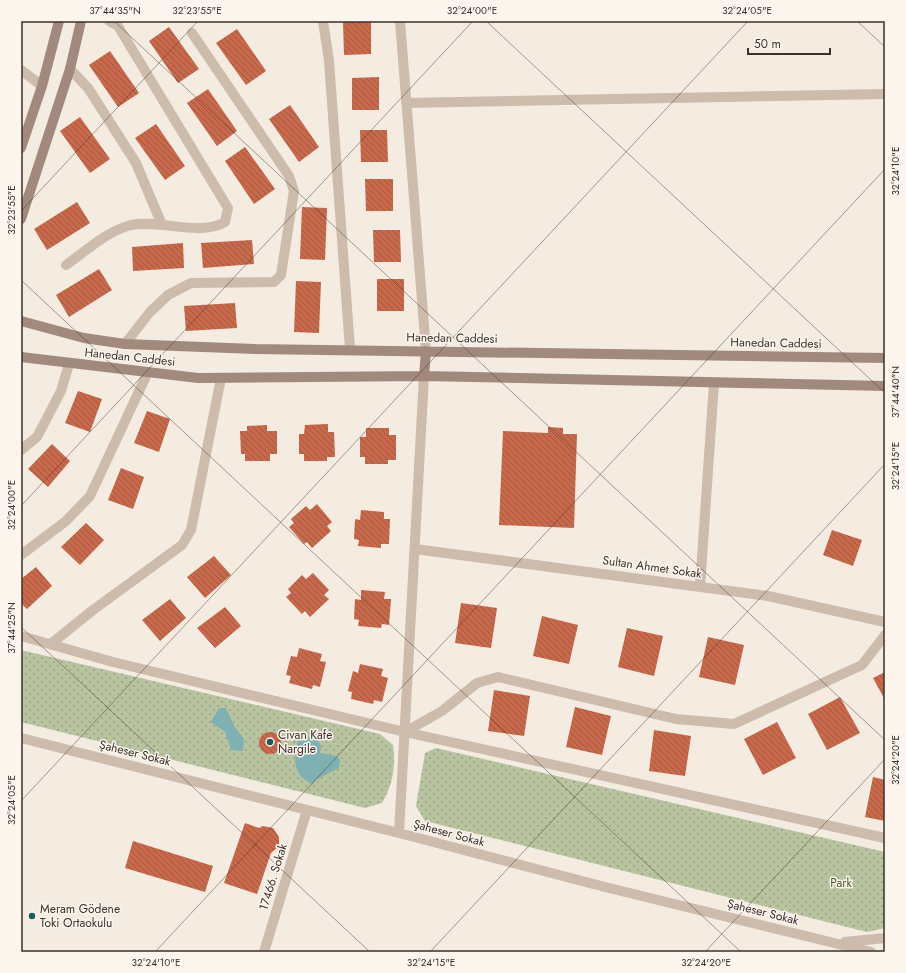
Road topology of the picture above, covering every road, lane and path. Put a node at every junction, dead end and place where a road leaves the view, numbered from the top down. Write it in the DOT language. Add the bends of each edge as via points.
graph roads {
  1 [pos="59,21"];
  2 [pos="81,21"];
  3 [pos="109,21"];
  4 [pos="322,21"];
  5 [pos="400,21"];
  6 [pos="192,33"];
  7 [pos="70,69"];
  8 [pos="21,70"];
  9 [pos="42,86"];
  10 [pos="885,94"];
  11 [pos="406,103"];
  12 [pos="21,148"];
  13 [pos="21,219"];
  14 [pos="162,225"];
  15 [pos="66,265"];
  16 [pos="21,321"];
  17 [pos="125,344"];
  18 [pos="350,349"];
  19 [pos="426,351"];
  20 [pos="21,358"];
  21 [pos="885,358"];
  22 [pos="69,364"];
  23 [pos="148,372"];
  24 [pos="424,376"];
  25 [pos="221,378"];
  26 [pos="714,383"];
  27 [pos="885,386"];
  28 [pos="21,450"];
  29 [pos="414,549"];
  30 [pos="21,555"];
  31 [pos="700,587"];
  32 [pos="885,622"];
  33 [pos="885,635"];
  34 [pos="21,636"];
  35 [pos="52,643"];
  36 [pos="405,732"];
  37 [pos="21,738"];
  38 [pos="307,810"];
  39 [pos="399,833"];
  40 [pos="885,838"];
  41 [pos="885,938"];
  42 [pos="835,942"];
  43 [pos="264,952"];
  44 [pos="852,952"];
  45 [pos="871,952"];
  1 -- 9 [label="street"];
  2 -- 7 [label="street"];
  3 -- 14 [label="street" via="118,26 228,208 225,222 217,227"];
  4 -- 18 [label="street" via="329,61"];
  5 -- 11 [label="street"];
  6 -- 17 [label="street" via="289,176 294,191 281,275 274,282 191,283 168,295 150,312"];
  7 -- 13 [label="street"];
  7 -- 14 [label="street" via="88,88 136,163"];
  8 -- 9 [label="street"];
  9 -- 12 [label="street"];
  10 -- 11 [label="street"];
  11 -- 19 [label="street"];
  14 -- 15 [label="street" via="132,225 116,230"];
  16 -- 17 [label="street, Hanedan Caddesi" via="84,338"];
  17 -- 18 [label="street, Hanedan Caddesi" via="255,349"];
  18 -- 19 [label="street, Hanedan Caddesi"];
  19 -- 21 [label="street, Hanedan Caddesi"];
  19 -- 24 [label="street"];
  20 -- 22 [label="street, Hanedan Caddesi"];
  22 -- 23 [label="street, Hanedan Caddesi"];
  22 -- 28 [label="street" via="60,391 37,437"];
  23 -- 25 [label="street, Hanedan Caddesi"];
  23 -- 30 [label="street" via="90,496 66,521"];
  24 -- 25 [label="street, Hanedan Caddesi"];
  24 -- 26 [label="street, Hanedan Caddesi"];
  24 -- 29 [label="street"];
  25 -- 35 [label="street" via="191,530 182,545"];
  26 -- 27 [label="street, Hanedan Caddesi"];
  26 -- 31 [label="street"];
  29 -- 31 [label="street, Sultan Ahmet Sokak"];
  29 -- 36 [label="street"];
  31 -- 32 [label="street, Sultan Ahmet Sokak" via="768,596"];
  33 -- 36 [label="street" via="862,665 734,724 676,719 498,677 477,683 442,711"];
  34 -- 35 [label="street"];
  35 -- 36 [label="street" via="113,662"];
  36 -- 39 [label="street"];
  36 -- 40 [label="street"];
  37 -- 38 [label="street, Şaheser Sokak"];
  38 -- 39 [label="street, Şaheser Sokak"];
  38 -- 43 [label="street, 17466. Sokak"];
  39 -- 42 [label="street, Şaheser Sokak" via="605,887"];
  41 -- 42 [label="street"];
  42 -- 44 [label="street"];
  42 -- 45 [label="street, Şaheser Sokak"];
}
